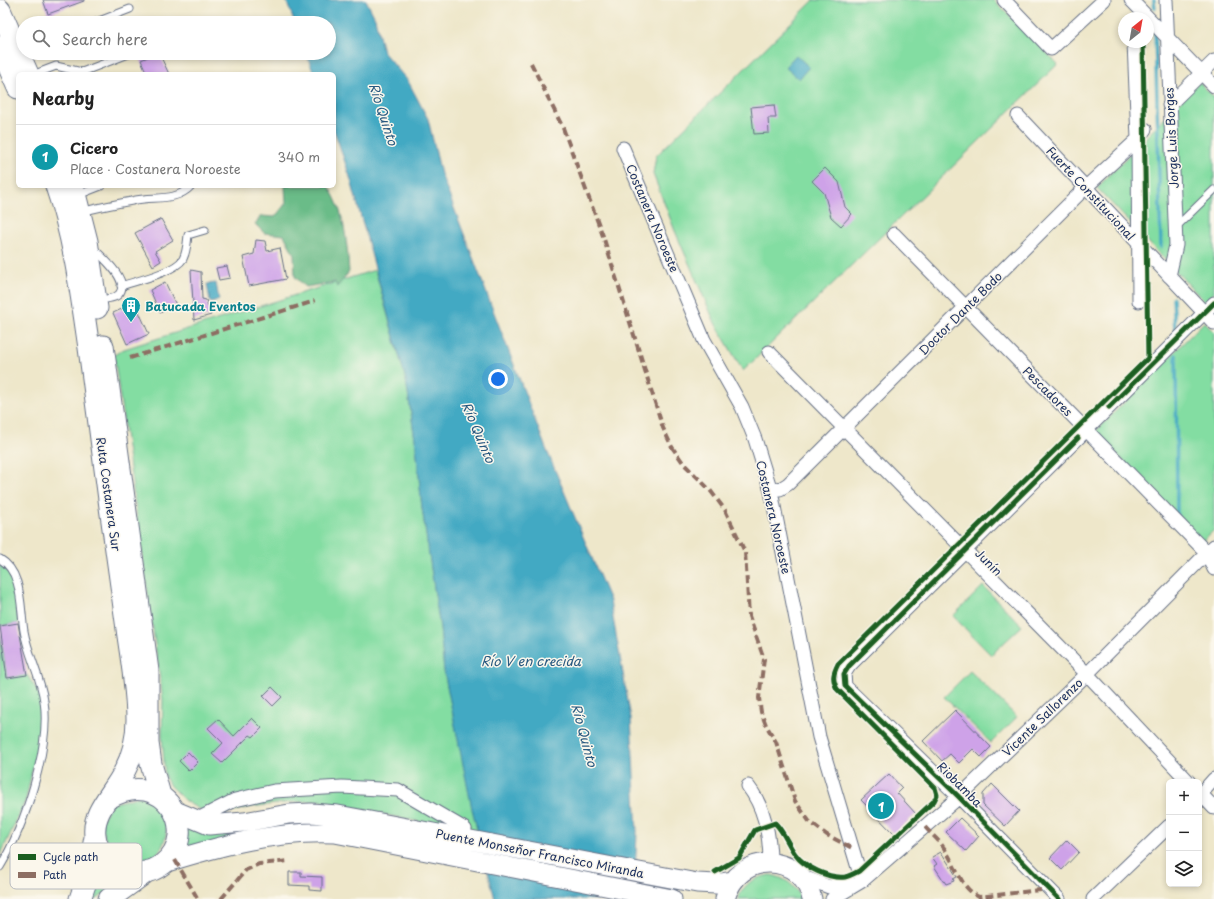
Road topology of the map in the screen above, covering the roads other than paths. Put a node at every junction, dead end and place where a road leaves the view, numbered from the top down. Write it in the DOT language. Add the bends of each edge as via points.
graph roads {
  1 [pos="1004,0"];
  2 [pos="1104,0"];
  3 [pos="1132,0"];
  4 [pos="1166,0"];
  5 [pos="130,9"];
  6 [pos="0,10"];
  7 [pos="1133,12"];
  8 [pos="112,16"];
  9 [pos="1167,39"];
  10 [pos="1135,48"];
  11 [pos="14,49"];
  12 [pos="20,60"];
  13 [pos="113,60"];
  14 [pos="1214,61"];
  15 [pos="16,72"];
  16 [pos="27,72"];
  17 [pos="40,72"];
  18 [pos="82,72"];
  19 [pos="82,72"];
  20 [pos="1201,73"];
  21 [pos="1214,86"];
  22 [pos="1169,105"];
  23 [pos="1018,116"];
  24 [pos="1142,134"];
  25 [pos="623,148"];
  26 [pos="1086,187"];
  27 [pos="57,188"];
  28 [pos="97,188"];
  29 [pos="189,188"];
  30 [pos="1214,190"];
  31 [pos="76,198"];
  32 [pos="1175,228"];
  33 [pos="205,230"];
  34 [pos="894,234"];
  35 [pos="87,242"];
  36 [pos="1138,244"];
  37 [pos="1169,276"];
  38 [pos="121,286"];
  39 [pos="96,300"];
  40 [pos="1139,301"];
  41 [pos="1214,303"];
  42 [pos="965,307"];
  43 [pos="1204,313"];
  44 [pos="1214,323"];
  45 [pos="769,352"];
  46 [pos="844,429"];
  47 [pos="1086,430"];
  48 [pos="770,488"];
  49 [pos="1210,550"];
  50 [pos="965,552"];
  51 [pos="0,559"];
  52 [pos="1214,569"];
  53 [pos="1087,674"];
  54 [pos="1186,779"];
  55 [pos="1214,779"];
  56 [pos="748,786"];
  57 [pos="1202,792"];
  58 [pos="1202,796"];
  59 [pos="959,797"];
  60 [pos="109,798"];
  61 [pos="167,803"];
  62 [pos="1214,808"];
  63 [pos="196,820"];
  64 [pos="465,829"];
  65 [pos="1166,829"];
  66 [pos="95,837"];
  67 [pos="12,843"];
  68 [pos="94,843"];
  69 [pos="97,843"];
  70 [pos="10,847"];
  71 [pos="770,863"];
  72 [pos="0,867"];
  73 [pos="156,867"];
  74 [pos="142,871"];
  75 [pos="798,875"];
  76 [pos="142,877"];
  77 [pos="732,881"];
  78 [pos="862,881"];
  79 [pos="83,889"];
  80 [pos="124,889"];
  81 [pos="80,899"];
  82 [pos="109,899"];
  83 [pos="672,899"];
  84 [pos="725,899"];
  85 [pos="812,899"];
  86 [pos="832,899"];
  87 [pos="1059,899"];
  88 [pos="1093,899"];
  1 -- 2 [label="street" via="1051,49"];
  3 -- 7 [label="street"];
  3 -- 9 [label="street"];
  4 -- 9 [label="street, Jorge Luis Borges"];
  5 -- 8 [label="lane"];
  6 -- 11 [label="main road"];
  9 -- 20 [label="street"];
  9 -- 22 [label="street, Jorge Luis Borges"];
  10 -- 24 [label="street"];
  11 -- 15 [label="main road"];
  12 -- 16 [label="main road"];
  13 -- 19 [label="lane"];
  14 -- 20 [label="street"];
  17 -- 18 [label="lane" via="56,66"];
  20 -- 21 [label="street"];
  20 -- 22 [label="street"];
  22 -- 32 [label="street, Jorge Luis Borges"];
  23 -- 26 [label="street, Fuerte Constitucional"];
  24 -- 26 [label="street, Doctor Dante Bodo"];
  24 -- 36 [label="street"];
  25 -- 48 [label="street, Costanera Noroeste" via="704,340 742,407"];
  26 -- 36 [label="street, Fuerte Constitucional"];
  26 -- 42 [label="street, Doctor Dante Bodo"];
  27 -- 60 [label="main road, Ruta Costanera Sur" via="73,248 84,316 135,693 137,721 132,752"];
  28 -- 31 [label="lane"];
  29 -- 31 [label="lane" via="171,197 137,200"];
  30 -- 32 [label="lane"];
  31 -- 35 [label="main road, Ruta Costanera Sur"];
  32 -- 37 [label="street, Jorge Luis Borges" via="1176,245"];
  33 -- 38 [label="lane" via="188,234 182,260 174,266"];
  34 -- 42 [label="street, Pescadores"];
  35 -- 38 [label="lane" via="114,268"];
  35 -- 39 [label="main road, Ruta Costanera Sur"];
  36 -- 37 [label="street, Fuerte Constitucional"];
  36 -- 40 [label="street"];
  37 -- 43 [label="street, Fuerte Constitucional"];
  38 -- 39 [label="lane" via="119,295"];
  39 -- 61 [label="main road, Ruta Costanera Sur" via="148,671 148,743 151,764"];
  41 -- 43 [label="street"];
  42 -- 46 [label="street, Doctor Dante Bodo"];
  42 -- 47 [label="street, Pescadores"];
  43 -- 44 [label="street, Fuerte Constitucional"];
  43 -- 47 [label="street"];
  45 -- 46 [label="street, Junín"];
  46 -- 48 [label="street, Doctor Dante Bodo" via="788,484 780,489"];
  46 -- 50 [label="street, Junín"];
  47 -- 49 [label="street, Pescadores"];
  47 -- 50 [label="street"];
  48 -- 78 [label="street, Costanera Noroeste" via="819,737"];
  49 -- 52 [label="street, Pescadores"];
  49 -- 53 [label="street, Vicente Sallorenzo"];
  50 -- 53 [label="street, Junín"];
  50 -- 59 [label="street, Riobamba" via="849,666 844,674 845,686"];
  51 -- 67 [label="lane" via="13,571 18,587 25,633 44,701 45,724 36,776"];
  53 -- 54 [label="street, Junín"];
  53 -- 59 [label="street, Vicente Sallorenzo"];
  55 -- 57 [label="street"];
  56 -- 71 [label="street" via="755,795 766,825"];
  58 -- 62 [label="street"];
  59 -- 78 [label="street, Vicente Sallorenzo"];
  59 -- 87 [label="street, Riobamba"];
  60 -- 61 [label="main road" via="121,791 134,788 147,790"];
  60 -- 66 [label="main road, Ruta Costanera Sur" via="97,816"];
  61 -- 63 [label="street, Puente Monseñor Francisco Miranda"];
  61 -- 73 [label="main road, Ruta Costanera Sur" via="178,824 178,838 173,852"];
  63 -- 64 [label="street" via="235,800 274,791 342,786 398,790"];
  63 -- 77 [label="street, Puente Monseñor Francisco Miranda" via="209,824 223,824 311,813 338,815 697,883 716,884"];
  65 -- 88 [label="street"];
  66 -- 68 [label="main road, Ruta Costanera Sur"];
  66 -- 69 [label="main road, Ruta Costanera Sur"];
  70 -- 72 [label="lane"];
  71 -- 75 [label="street" via="791,869"];
  71 -- 77 [label="street" via="759,863 747,868"];
  73 -- 74 [label="main road, Ruta Costanera Sur"];
  73 -- 76 [label="main road, Ruta Costanera Sur"];
  73 -- 83 [label="street, Puente Monseñor Francisco Miranda" via="209,849 312,832 378,841"];
  75 -- 78 [label="street" via="830,887"];
  75 -- 85 [label="street" via="810,891"];
  77 -- 84 [label="street"];
  78 -- 86 [label="street, Vicente Sallorenzo"];
  79 -- 81 [label="main road, Ruta Costanera Sur"];
  80 -- 82 [label="main road, Ruta Costanera Sur"];
}
